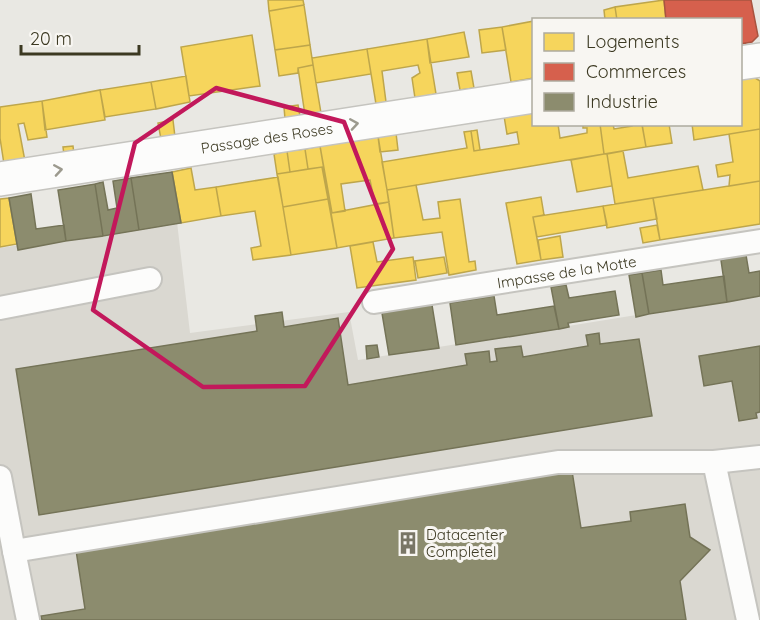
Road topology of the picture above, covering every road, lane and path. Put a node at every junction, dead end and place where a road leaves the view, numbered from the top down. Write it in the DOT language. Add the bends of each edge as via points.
graph roads {
  1 [pos="760,60"];
  2 [pos="742,63"];
  3 [pos="532,96"];
  4 [pos="0,179"];
  5 [pos="760,241"];
  6 [pos="150,279"];
  7 [pos="374,302"];
  8 [pos="0,308"];
  9 [pos="760,457"];
  10 [pos="714,462"];
  11 [pos="0,477"];
  12 [pos="14,551"];
  13 [pos="28,620"];
  14 [pos="747,620"];
  1 -- 2 [label="street"];
  4 -- 3 [label="street, Passage des Roses, one-way"];
  5 -- 7 [label="lane, Impasse de la Motte"];
  6 -- 8 [label="lane"];
  9 -- 10 [label="lane"];
  10 -- 12 [label="lane" via="558,462"];
  10 -- 14 [label="lane"];
  11 -- 12 [label="lane"];
  12 -- 13 [label="lane"];
}
